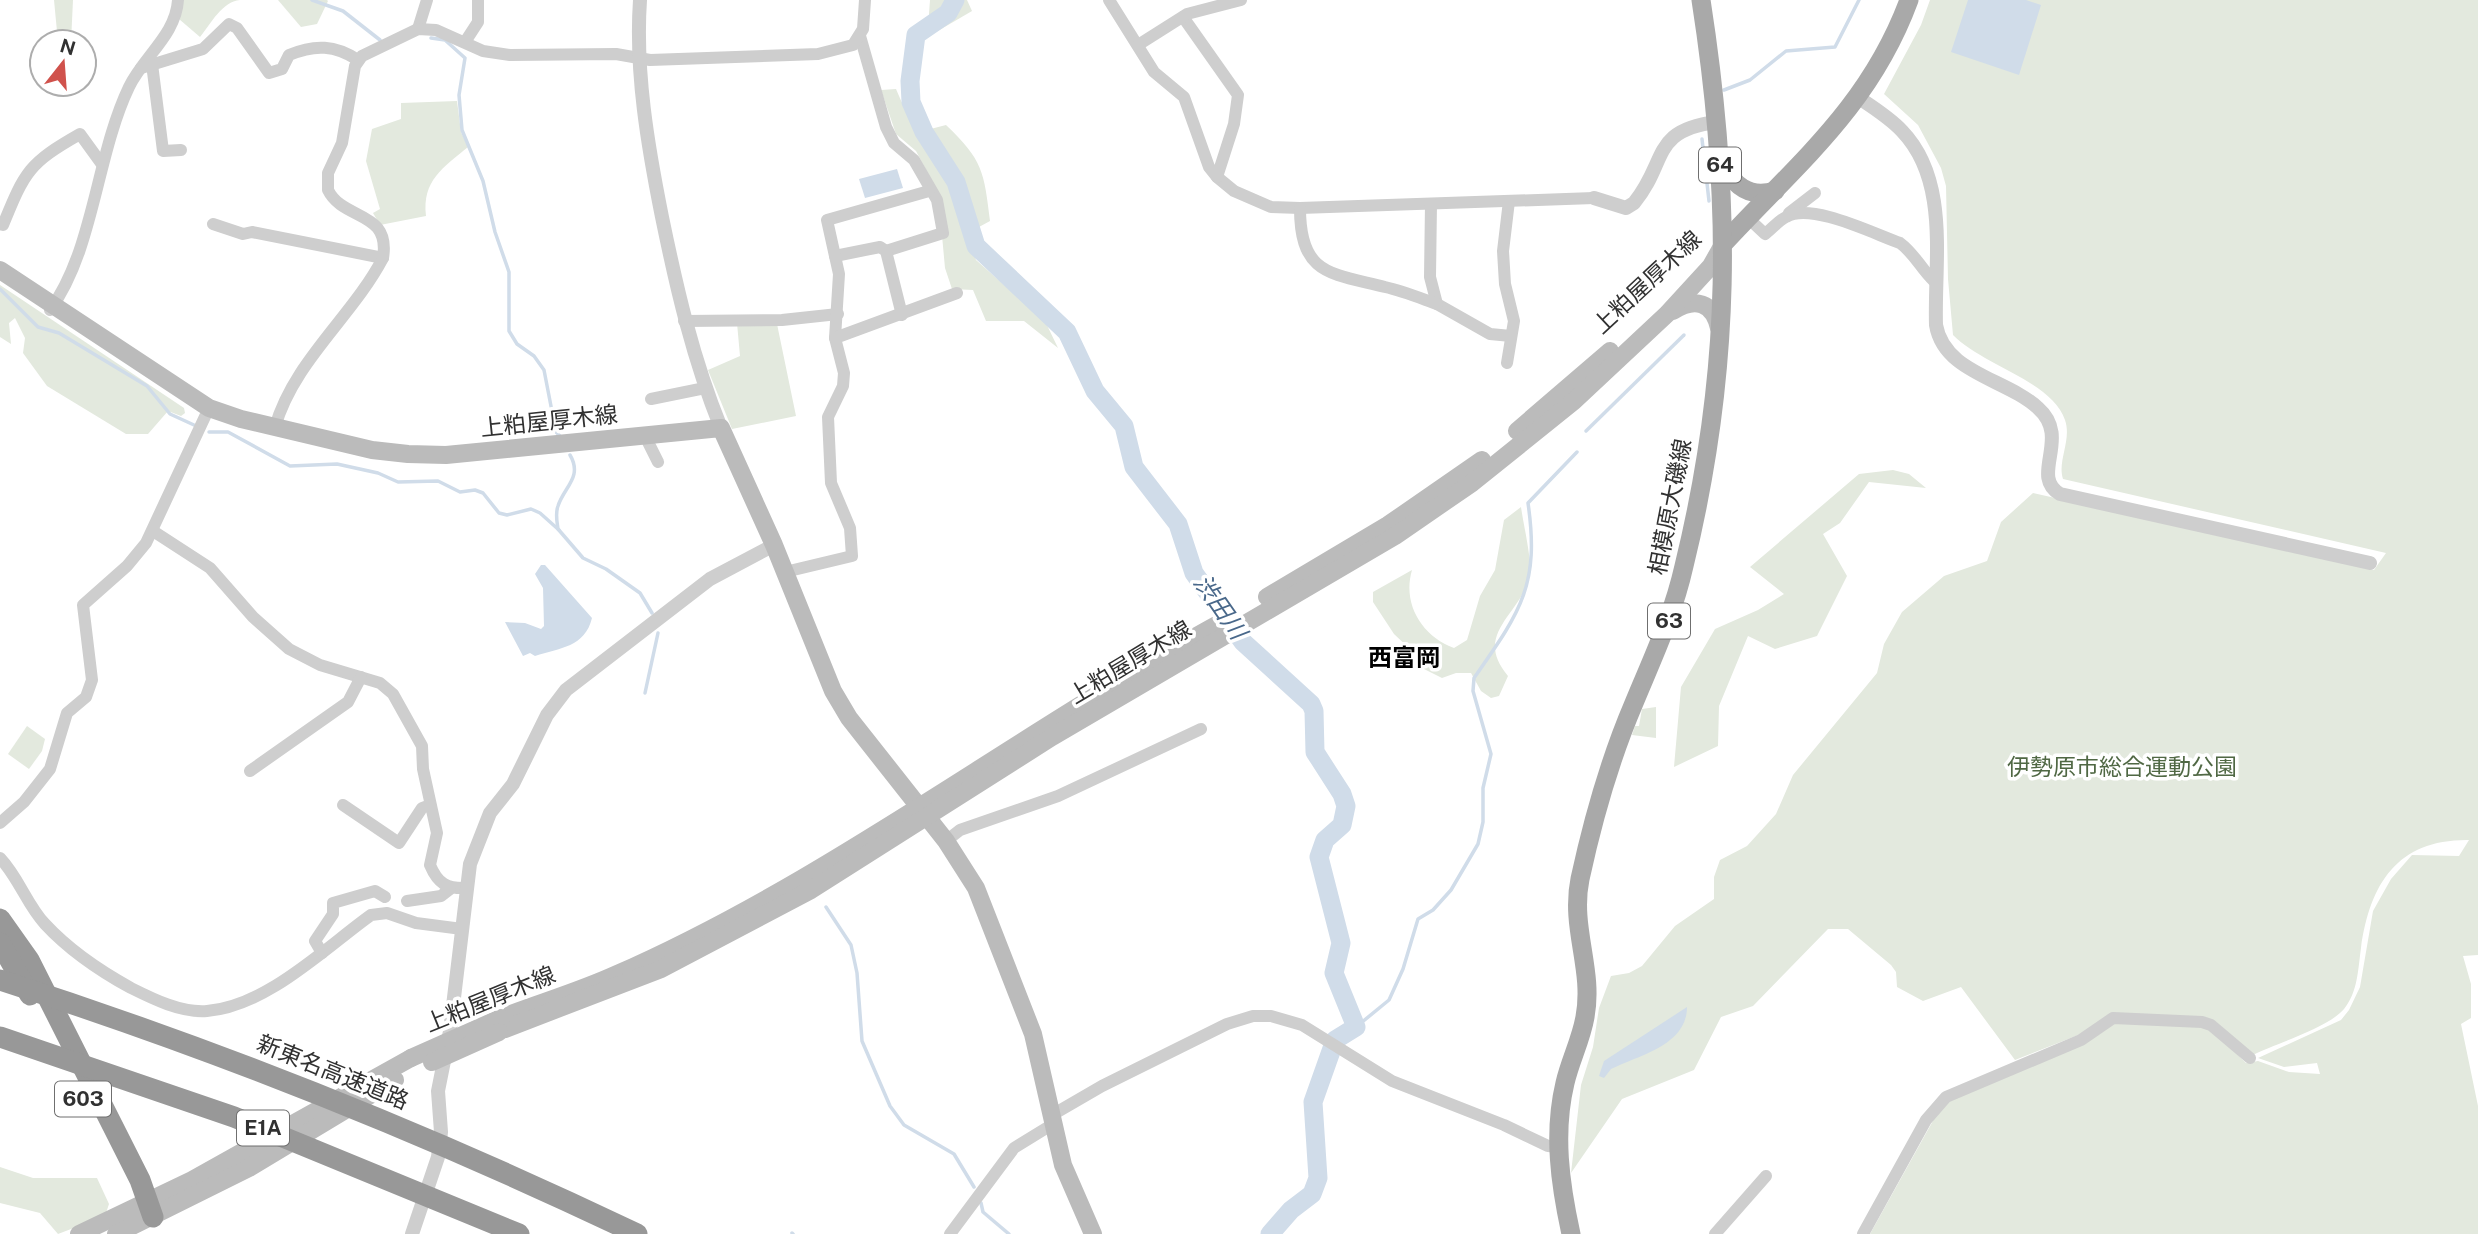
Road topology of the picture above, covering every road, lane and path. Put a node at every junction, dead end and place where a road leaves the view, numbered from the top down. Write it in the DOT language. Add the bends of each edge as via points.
graph roads {
  1 [pos="178,0"];
  2 [pos="428,0"];
  3 [pos="478,0"];
  4 [pos="640,0"];
  5 [pos="865,0"];
  6 [pos="1109,0"];
  7 [pos="1241,0"];
  8 [pos="1701,0"];
  9 [pos="1909,0"];
  10 [pos="1182,17"];
  11 [pos="418,29"];
  12 [pos="860,36"];
  13 [pos="465,42"];
  14 [pos="1138,45"];
  15 [pos="640,59"];
  16 [pos="358,60"];
  17 [pos="146,66"];
  18 [pos="1859,98"];
  19 [pos="1717,122"];
  20 [pos="181,150"];
  21 [pos="1720,158"];
  22 [pos="101,163"];
  23 [pos="1217,177"];
  24 [pos="929,191"];
  25 [pos="1775,191"];
  26 [pos="1815,193"];
  27 [pos="1594,198"];
  28 [pos="1509,201"];
  29 [pos="1431,204"];
  30 [pos="1300,208"];
  31 [pos="1786,216"];
  32 [pos="1748,218"];
  33 [pos="213,224"];
  34 [pos="3,225"];
  35 [pos="1724,243"];
  36 [pos="886,251"];
  37 [pos="835,256"];
  38 [pos="383,258"];
  39 [pos="0,270"];
  40 [pos="1934,281"];
  41 [pos="957,293"];
  42 [pos="1437,304"];
  43 [pos="52,307"];
  44 [pos="838,314"];
  45 [pos="1667,314"];
  46 [pos="902,315"];
  47 [pos="684,321"];
  48 [pos="1511,336"];
  49 [pos="835,338"];
  50 [pos="1722,339"];
  51 [pos="1507,363"];
  52 [pos="705,388"];
  53 [pos="651,399"];
  54 [pos="209,408"];
  55 [pos="275,427"];
  56 [pos="721,428"];
  57 [pos="645,436"];
  58 [pos="658,463"];
  59 [pos="153,531"];
  60 [pos="774,545"];
  61 [pos="2370,563"];
  62 [pos="785,572"];
  63 [pos="1248,614"];
  64 [pos="362,677"];
  65 [pos="1201,729"];
  66 [pos="250,771"];
  67 [pos="343,805"];
  68 [pos="430,805"];
  69 [pos="923,812"];
  70 [pos="0,823"];
  71 [pos="946,841"];
  72 [pos="0,858"];
  73 [pos="450,888"];
  74 [pos="467,888"];
  75 [pos="385,897"];
  76 [pos="407,901"];
  77 [pos="0,919"];
  78 [pos="462,929"];
  79 [pos="0,943"];
  80 [pos="322,953"];
  81 [pos="0,968"];
  82 [pos="0,980"];
  83 [pos="45,1009"];
  84 [pos="0,1037"];
  85 [pos="213,1052"];
  86 [pos="2250,1058"];
  87 [pos="1053,1120"];
  88 [pos="1558,1147"];
  89 [pos="1766,1176"];
  90 [pos="149,1210"];
  91 [pos="79,1234"];
  92 [pos="116,1234"];
  93 [pos="412,1234"];
  94 [pos="519,1234"];
  95 [pos="637,1234"];
  96 [pos="950,1234"];
  97 [pos="1093,1234"];
  98 [pos="1571,1234"];
  99 [pos="1715,1234"];
  100 [pos="1863,1234"];
  1 -- 17 [label="street" via="167,33"];
  2 -- 11 [label="street"];
  3 -- 13 [label="street" via="478,22"];
  4 -- 15 [label="street"];
  5 -- 12 [label="street"];
  6 -- 14 [label="street"];
  7 -- 10 [label="street"];
  8 -- 19 [label="main road, 64"];
  9 -- 18 [label="main road"];
  10 -- 14 [label="street"];
  10 -- 23 [label="street" via="1238,95"];
  11 -- 13 [label="street" via="436,30"];
  11 -- 16 [label="street"];
  12 -- 15 [label="street" via="853,45 818,54"];
  12 -- 24 [label="street" via="886,127 894,143 914,160"];
  13 -- 15 [label="street" via="483,51 510,55 594,53"];
  14 -- 23 [label="street" via="1154,72 1184,97 1209,167"];
  15 -- 47 [label="street" via="650,156"];
  16 -- 17 [label="street" via="341,49 304,49 289,55 282,69 269,73 237,28 229,24 203,49"];
  16 -- 38 [label="street" via="342,143 328,173 328,190 339,205 377,226 383,237"];
  17 -- 20 [label="street" via="159,152"];
  17 -- 22 [label="street" via="129,86"];
  18 -- 25 [label="main road"];
  18 -- 40 [label="street" via="1902,131 1927,168 1935,201"];
  19 -- 21 [label="main road, 64"];
  19 -- 27 [label="street" via="1694,125 1670,140 1634,203 1626,208"];
  21 -- 25 [label="main road" via="1742,189 1762,194"];
  21 -- 35 [label="main road, 64"];
  22 -- 34 [label="street" via="80,134 41,156 22,180"];
  22 -- 43 [label="street" via="71,276"];
  23 -- 30 [label="street" via="1234,191 1271,207"];
  24 -- 36 [label="street" via="937,200 943,233"];
  24 -- 37 [label="street" via="827,220"];
  25 -- 32 [label="main road"];
  26 -- 31 [label="street"];
  27 -- 28 [label="street"];
  28 -- 29 [label="street"];
  28 -- 48 [label="street" via="1503,250 1514,321"];
  29 -- 30 [label="street"];
  29 -- 42 [label="street" via="1430,276"];
  30 -- 42 [label="street" via="1300,235 1325,270"];
  31 -- 32 [label="street" via="1765,234"];
  31 -- 40 [label="street" via="1809,212 1900,243"];
  32 -- 35 [label="main road"];
  33 -- 38 [label="street" via="243,234"];
  35 -- 45 [label="main road, 上粕屋厚木線" via="1711,266"];
  35 -- 50 [label="main road, 相模原大磯線 / 63"];
  35 -- 63 [label="main road, 上粕屋厚木線" via="1558,398 1466,472"];
  36 -- 37 [label="street" via="880,247"];
  36 -- 46 [label="street"];
  37 -- 44 [label="street"];
  38 -- 55 [label="street" via="303,369"];
  39 -- 43 [label="main road, 上粕屋厚木線"];
  40 -- 61 [label="street" via="1936,325 1944,347 1967,366 2035,405 2048,420 2054,444 2046,477 2052,490"];
  41 -- 46 [label="street"];
  42 -- 48 [label="street" via="1490,334"];
  43 -- 54 [label="main road, 上粕屋厚木線"];
  44 -- 47 [label="street"];
  44 -- 49 [label="street"];
  45 -- 50 [label="main road" via="1692,302 1708,306"];
  45 -- 63 [label="main road, 上粕屋厚木線" via="1574,401 1472,483 1331,576"];
  46 -- 49 [label="street"];
  47 -- 52 [label="street"];
  48 -- 51 [label="street"];
  49 -- 62 [label="street" via="844,373 828,417 830,471 850,528 852,556"];
  50 -- 88 [label="main road, 相模原大磯線 / 63" via="1712,421 1677,596 1614,757 1580,882 1577,925 1588,987 1565,1083"];
  52 -- 53 [label="street"];
  52 -- 56 [label="street"];
  54 -- 55 [label="main road, 上粕屋厚木線"];
  54 -- 59 [label="street"];
  55 -- 57 [label="main road, 上粕屋厚木線" via="372,450 446,455"];
  56 -- 57 [label="main road, 上粕屋厚木線"];
  56 -- 60 [label="main road"];
  57 -- 58 [label="street"];
  59 -- 64 [label="street" via="210,568 289,649 320,666"];
  59 -- 70 [label="street" via="127,566 83,605 92,680 89,692 67,713 50,769"];
  60 -- 62 [label="main road"];
  60 -- 74 [label="street" via="710,579 566,690 481,830"];
  62 -- 69 [label="main road" via="833,691"];
  63 -- 69 [label="main road, 上粕屋厚木線"];
  64 -- 66 [label="street" via="348,702"];
  64 -- 68 [label="street" via="387,687 404,709 422,746"];
  65 -- 71 [label="street" via="1058,796 960,830"];
  67 -- 68 [label="street" via="399,843 422,807"];
  68 -- 73 [label="street" via="437,833 430,865 440,883"];
  69 -- 71 [label="main road"];
  69 -- 90 [label="main road, 上粕屋厚木線, bridge" via="811,890 704,948 620,986 503,1024 414,1063 248,1168"];
  71 -- 87 [label="main road" via="989,918 1037,1046"];
  72 -- 80 [label="street" via="43,923 67,945 114,979 171,1005 208,1011 226,1006 272,988"];
  73 -- 74 [label="street"];
  73 -- 76 [label="street" via="441,895"];
  74 -- 78 [label="street"];
  75 -- 80 [label="street" via="375,891 333,903 333,915 315,941"];
  77 -- 83 [label="highway, 603" via="23,950"];
  78 -- 80 [label="street" via="380,913"];
  78 -- 93 [label="street" via="438,1091 438,1157"];
  79 -- 83 [label="highway, 603"];
  81 -- 85 [label="highway, bridge"];
  82 -- 85 [label="highway, 新東名高速道路 / E1A, bridge"];
  83 -- 90 [label="highway, 603"];
  84 -- 94 [label="highway, E1A, bridge" via="234,1117"];
  85 -- 95 [label="highway, 新東名高速道路 / E1A, bridge" via="477,1159"];
  86 -- 100 [label="street" via="2202,1022 2113,1018 2081,1040 1946,1097 1926,1120"];
  87 -- 88 [label="street" via="1102,1086 1229,1023 1271,1016 1302,1024 1392,1081"];
  87 -- 96 [label="street" via="1014,1148"];
  87 -- 97 [label="main road" via="1071,1188"];
  88 -- 98 [label="main road, 相模原大磯線 / 63"];
  89 -- 99 [label="street"];
  90 -- 91 [label="main road, 上粕屋厚木線"];
  90 -- 92 [label="main road, 上粕屋厚木線"];
}
